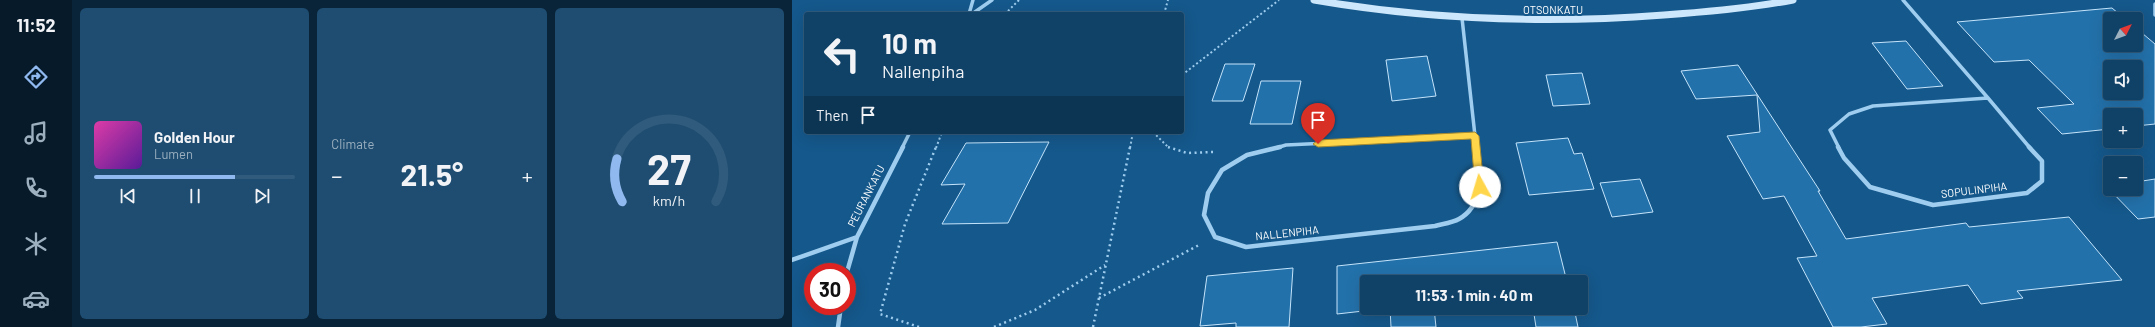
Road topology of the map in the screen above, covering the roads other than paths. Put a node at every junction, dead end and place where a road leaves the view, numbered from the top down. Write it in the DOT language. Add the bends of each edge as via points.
graph roads {
  1 [pos="973,0"];
  2 [pos="992,0"];
  3 [pos="1314,0"];
  4 [pos="1793,0"];
  5 [pos="1903,0"];
  6 [pos="2155,4"];
  7 [pos="971,12"];
  8 [pos="974,12"];
  9 [pos="2155,15"];
  10 [pos="1462,18"];
  11 [pos="1988,98"];
  12 [pos="909,134"];
  13 [pos="1475,136"];
  14 [pos="857,237"];
  15 [pos="792,260"];
  16 [pos="850,263"];
  17 [pos="839,315"];
  18 [pos="838,327"];
  1 -- 7 [label="street"];
  2 -- 8 [label="street"];
  3 -- 10 [label="street, OTSONKATU"];
  4 -- 10 [label="street, OTSONKATU" via="1710,12 1607,20"];
  5 -- 11 [label="street, SOPULINPIHA"];
  6 -- 9 [label="street"];
  10 -- 13 [label="street, NALLENPIHA"];
  11 -- 11 [label="street, SOPULINPIHA" via="2042,161 2042,181 2026,193 1933,205 1870,187 1844,158 1830,130 1849,114 1873,106"];
  12 -- 14 [label="street, PEURANKATU"];
  13 -- 13 [label="street, NALLENPIHA" via="1480,187 1474,205 1459,218 1435,226 1246,247 1215,237 1204,215 1208,193 1222,170 1247,155 1286,145"];
  14 -- 15 [label="street"];
  14 -- 16 [label="street, PEURANKATU"];
  17 -- 18 [label="street"];
}
